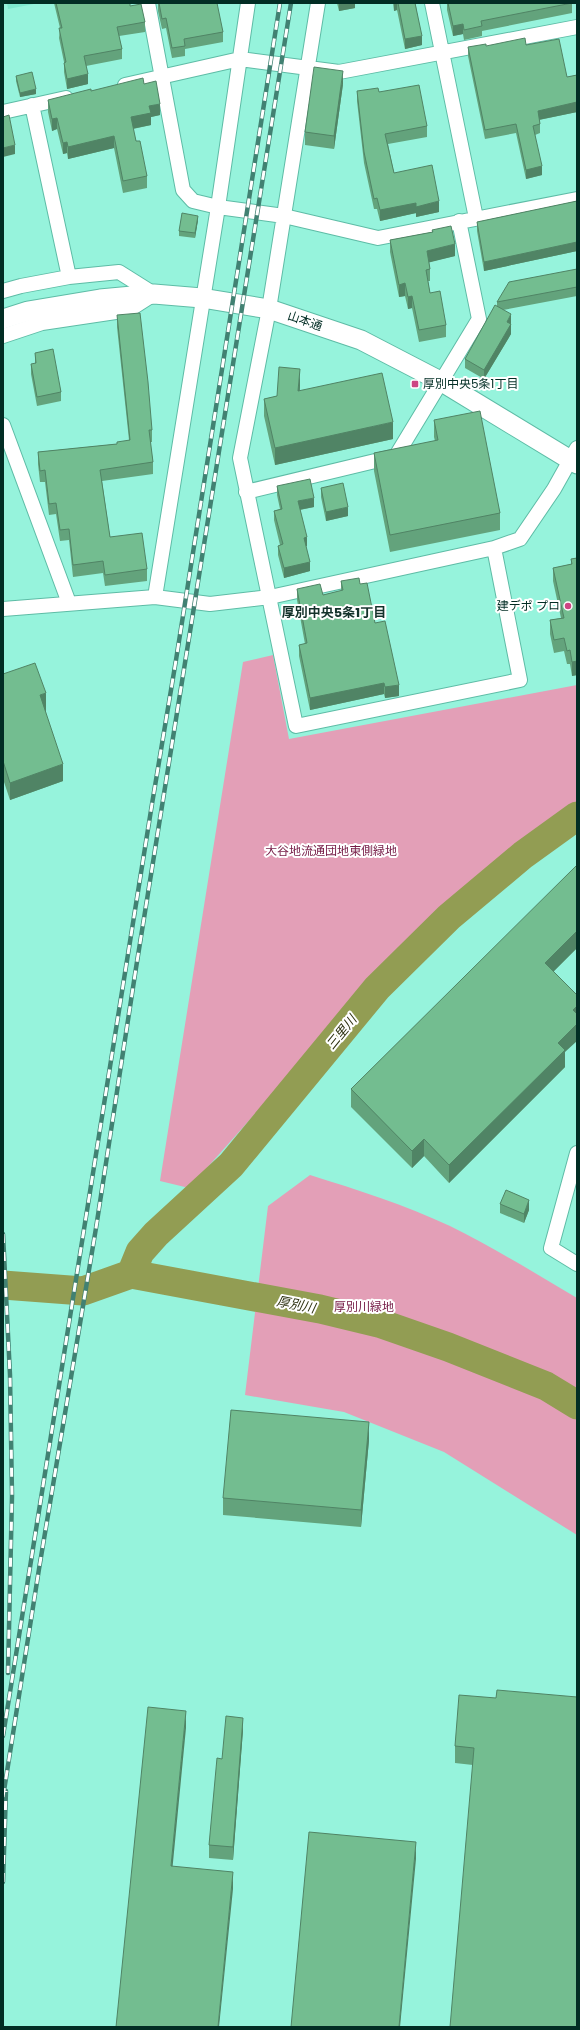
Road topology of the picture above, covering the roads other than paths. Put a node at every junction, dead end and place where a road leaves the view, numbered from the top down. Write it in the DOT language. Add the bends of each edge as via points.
graph roads {
  1 [pos="148,3"];
  2 [pos="248,3"];
  3 [pos="318,3"];
  4 [pos="432,3"];
  5 [pos="577,27"];
  6 [pos="442,52"];
  7 [pos="240,59"];
  8 [pos="308,69"];
  9 [pos="163,76"];
  10 [pos="109,88"];
  11 [pos="78,95"];
  12 [pos="32,105"];
  13 [pos="3,112"];
  14 [pos="577,199"];
  15 [pos="218,207"];
  16 [pos="284,216"];
  17 [pos="476,218"];
  18 [pos="459,221"];
  19 [pos="69,277"];
  20 [pos="3,291"];
  21 [pos="154,294"];
  22 [pos="202,298"];
  23 [pos="269,309"];
  24 [pos="3,319"];
  25 [pos="3,336"];
  26 [pos="442,382"];
  27 [pos="3,425"];
  28 [pos="575,457"];
  29 [pos="246,492"];
  30 [pos="494,548"];
  31 [pos="155,597"];
  32 [pos="270,597"];
  33 [pos="69,602"];
  34 [pos="3,609"];
  35 [pos="577,1153"];
  36 [pos="577,1264"];
  1 -- 9 [label="street"];
  2 -- 7 [label="street"];
  3 -- 8 [label="street"];
  4 -- 6 [label="street"];
  5 -- 6 [label="street"];
  6 -- 8 [label="street" via="339,72"];
  6 -- 17 [label="street"];
  7 -- 8 [label="street"];
  7 -- 9 [label="street"];
  7 -- 15 [label="street"];
  8 -- 16 [label="street"];
  9 -- 10 [label="street"];
  9 -- 15 [label="street" via="183,190 193,200"];
  11 -- 12 [label="street"];
  12 -- 13 [label="street"];
  12 -- 19 [label="street"];
  14 -- 17 [label="street"];
  15 -- 16 [label="street"];
  15 -- 22 [label="street"];
  16 -- 18 [label="street" via="378,238"];
  16 -- 23 [label="street"];
  17 -- 18 [label="street"];
  18 -- 26 [label="street" via="479,319"];
  19 -- 20 [label="street"];
  19 -- 21 [label="street" via="119,272"];
  21 -- 22 [label="street, 山本通"];
  21 -- 24 [label="street, 山本通" via="100,299 28,311"];
  21 -- 25 [label="street" via="129,310 42,323"];
  22 -- 23 [label="street, 山本通"];
  22 -- 31 [label="street"];
  23 -- 26 [label="street, 山本通" via="361,340"];
  23 -- 29 [label="street" via="240,458"];
  26 -- 28 [label="street, 山本通"];
  26 -- 29 [label="street" via="396,456"];
  27 -- 33 [label="street"];
  28 -- 30 [label="street" via="520,539"];
  29 -- 32 [label="street"];
  30 -- 32 [label="street"];
  30 -- 32 [label="street" via="520,680 296,726"];
  31 -- 32 [label="street" via="210,604"];
  31 -- 33 [label="street"];
  33 -- 34 [label="street"];
  35 -- 36 [label="street" via="551,1248"];
}
